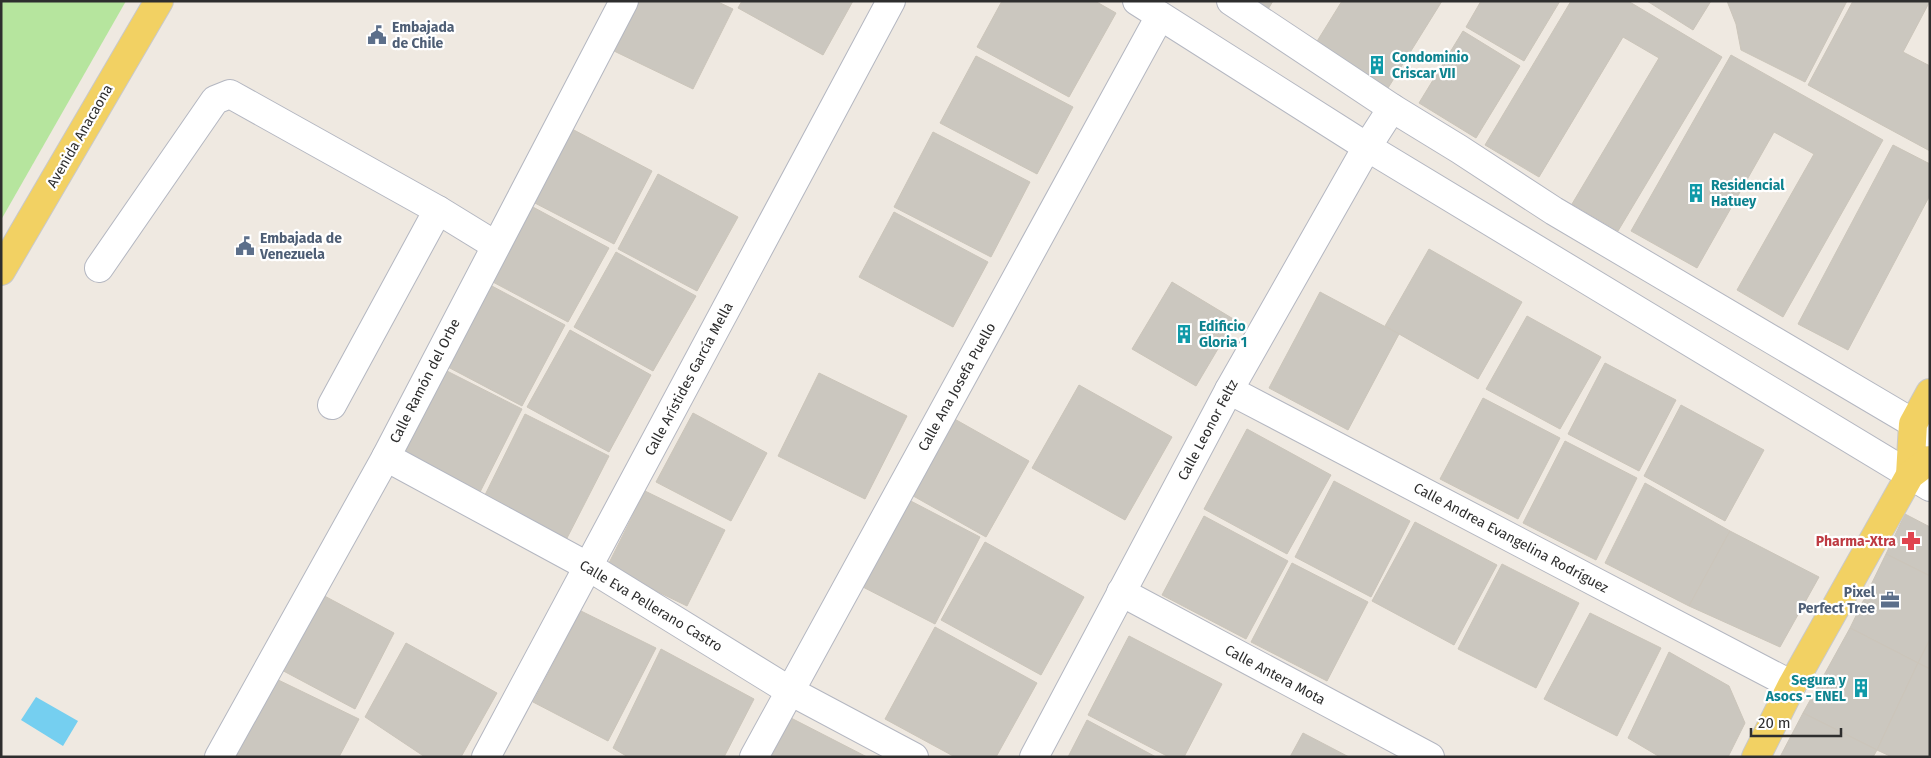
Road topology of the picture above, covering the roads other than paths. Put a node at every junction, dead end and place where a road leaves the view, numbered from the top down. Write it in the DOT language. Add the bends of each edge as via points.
graph roads {
  1 [pos="158,1"];
  2 [pos="624,1"];
  3 [pos="891,1"];
  4 [pos="1137,1"];
  5 [pos="1231,1"];
  6 [pos="1160,16"];
  7 [pos="1392,108"];
  8 [pos="1367,147"];
  9 [pos="438,210"];
  10 [pos="495,245"];
  11 [pos="99,268"];
  12 [pos="1,271"];
  13 [pos="1229,390"];
  14 [pos="1930,393"];
  15 [pos="332,405"];
  16 [pos="1922,428"];
  17 [pos="386,457"];
  18 [pos="1923,474"];
  19 [pos="589,567"];
  20 [pos="1121,592"];
  21 [pos="1792,685"];
  22 [pos="790,691"];
  23 [pos="219,757"];
  24 [pos="486,757"];
  25 [pos="754,757"];
  26 [pos="914,757"];
  27 [pos="1034,757"];
  28 [pos="1430,757"];
  29 [pos="1756,757"];
  1 -- 12 [label="main road, Avenida Anacaona"];
  2 -- 10 [label="street, Calle Ramón del Orbe"];
  3 -- 19 [label="street, Calle Arístides García Mella"];
  4 -- 6 [label="street"];
  5 -- 7 [label="street"];
  6 -- 8 [label="street"];
  6 -- 22 [label="street, Calle Ana Josefa Puello"];
  7 -- 8 [label="street, Calle Leonor Feltz"];
  7 -- 16 [label="street" via="1571,221"];
  8 -- 13 [label="street, Calle Leonor Feltz"];
  8 -- 18 [label="street"];
  9 -- 10 [label="street"];
  9 -- 11 [label="street" via="230,94 215,100"];
  9 -- 15 [label="street"];
  10 -- 17 [label="street, Calle Ramón del Orbe"];
  13 -- 20 [label="street, Calle Leonor Feltz"];
  13 -- 21 [label="street, Calle Andrea Evangelina Rodríguez"];
  14 -- 16 [label="main road"];
  16 -- 18 [label="main road"];
  17 -- 19 [label="street, Calle Eva Pellerano Castro"];
  17 -- 23 [label="street, Calle Ramón del Orbe"];
  18 -- 21 [label="main road"];
  19 -- 22 [label="street, Calle Eva Pellerano Castro"];
  19 -- 24 [label="street, Calle Arístides García Mella"];
  20 -- 27 [label="street, Calle Leonor Feltz"];
  20 -- 28 [label="street, Calle Antera Mota"];
  21 -- 29 [label="main road"];
  22 -- 25 [label="street, Calle Ana Josefa Puello"];
  22 -- 26 [label="street, Calle Eva Pellerano Castro"];
}
